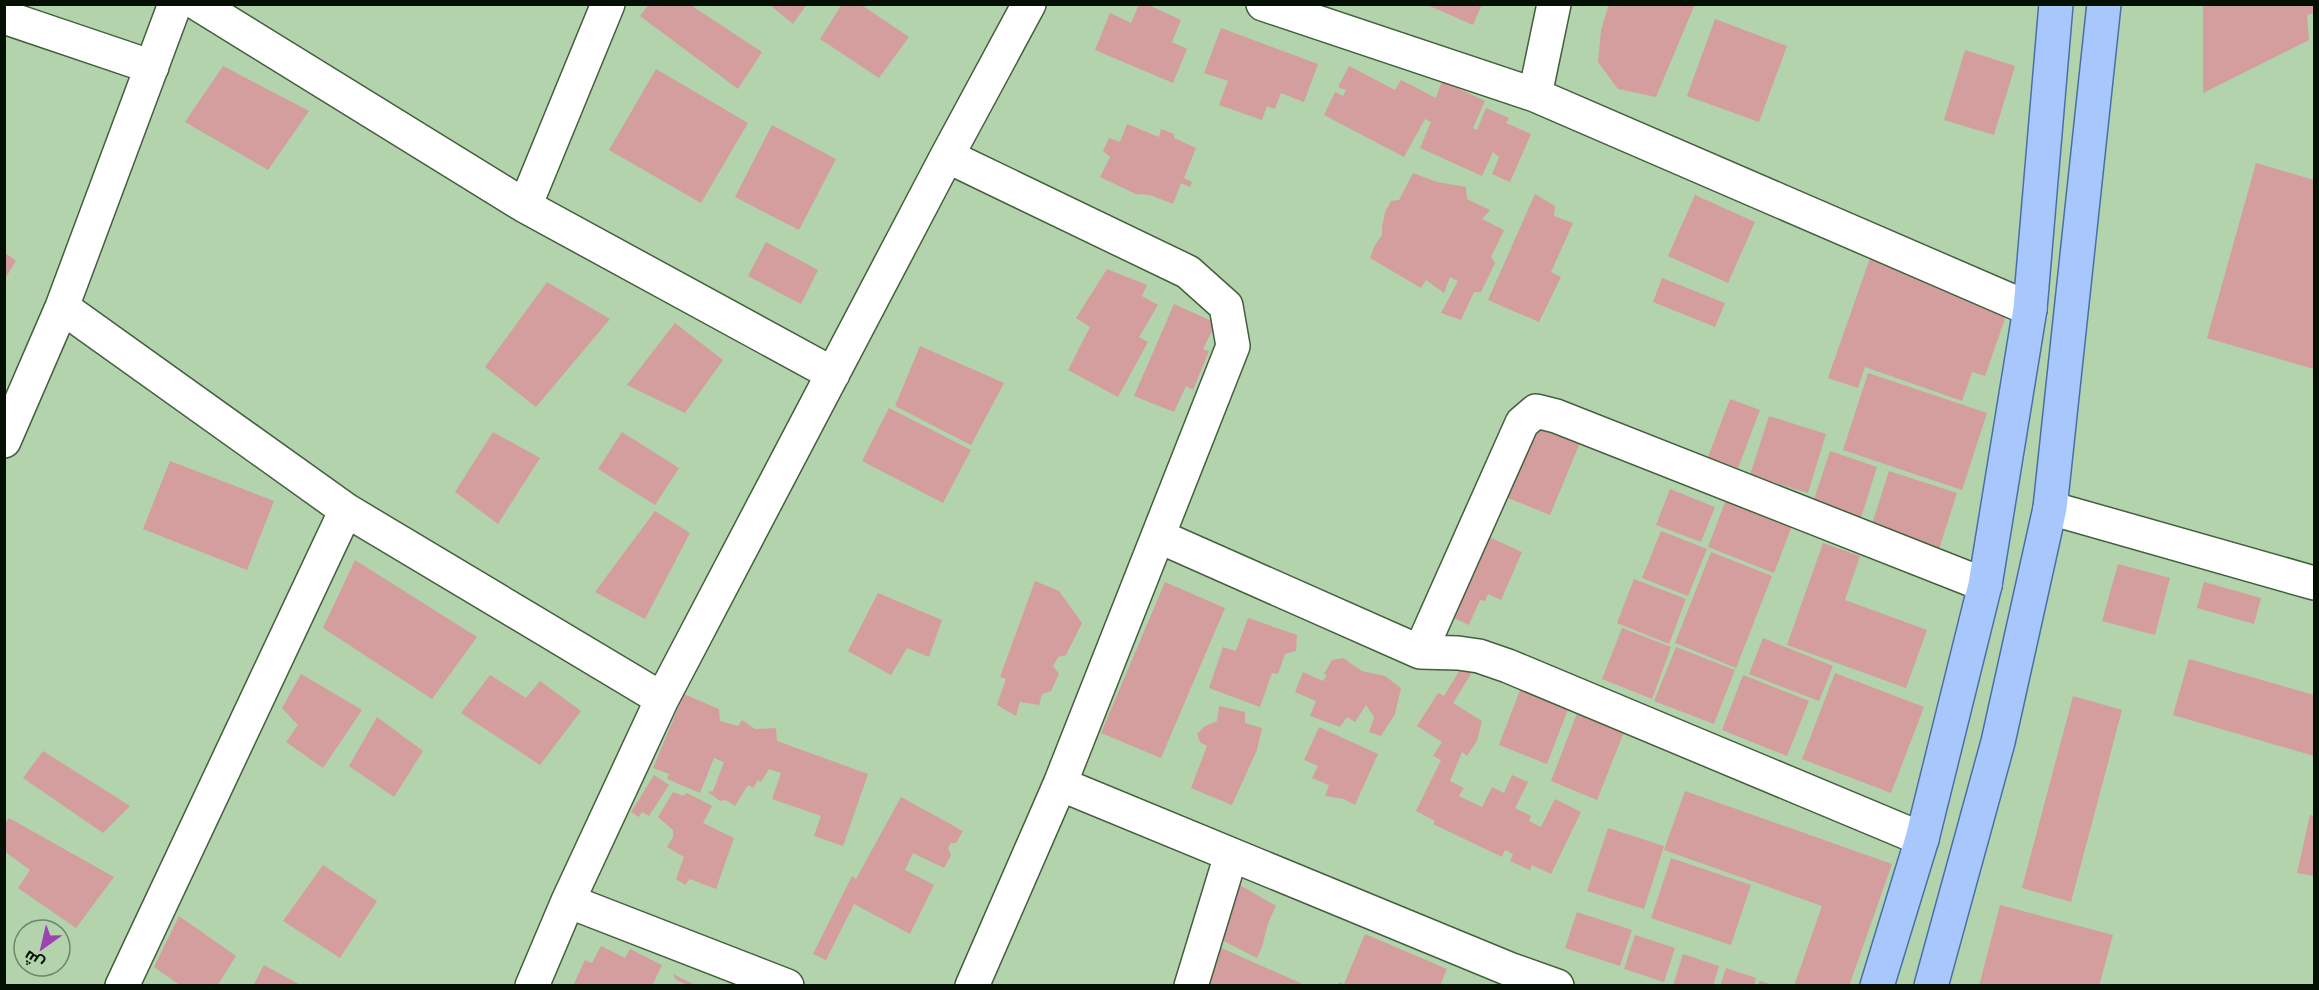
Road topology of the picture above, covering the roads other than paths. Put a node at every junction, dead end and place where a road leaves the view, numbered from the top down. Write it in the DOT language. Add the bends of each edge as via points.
graph roads {
  1 [pos="175,4"];
  2 [pos="198,4"];
  3 [pos="608,4"];
  4 [pos="1029,4"];
  5 [pos="1263,4"];
  6 [pos="1554,4"];
  7 [pos="2056,4"];
  8 [pos="2104,4"];
  9 [pos="4,17"];
  10 [pos="152,67"];
  11 [pos="1535,95"];
  12 [pos="947,156"];
  13 [pos="525,206"];
  14 [pos="62,307"];
  15 [pos="2030,309"];
  16 [pos="833,374"];
  17 [pos="4,441"];
  18 [pos="2050,508"];
  19 [pos="346,510"];
  20 [pos="1158,536"];
  21 [pos="2314,583"];
  22 [pos="1985,585"];
  23 [pos="1420,652"];
  24 [pos="662,699"];
  25 [pos="1060,784"];
  26 [pos="1922,839"];
  27 [pos="1231,855"];
  28 [pos="568,901"];
  29 [pos="1506,977"];
  30 [pos="122,986"];
  31 [pos="532,986"];
  32 [pos="788,986"];
  33 [pos="972,986"];
  34 [pos="1191,986"];
  35 [pos="1557,986"];
  36 [pos="1877,986"];
  37 [pos="1931,986"];
  1 -- 10 [label="street"];
  2 -- 13 [label="street"];
  3 -- 13 [label="street"];
  4 -- 12 [label="street"];
  5 -- 11 [label="street"];
  6 -- 11 [label="street"];
  7 -- 15 [label="main road"];
  8 -- 18 [label="main road"];
  9 -- 10 [label="street"];
  10 -- 14 [label="street"];
  11 -- 15 [label="street"];
  12 -- 16 [label="street"];
  12 -- 20 [label="street" via="1188,272 1226,306 1233,346"];
  13 -- 16 [label="street"];
  14 -- 17 [label="street"];
  14 -- 19 [label="street"];
  15 -- 22 [label="main road"];
  16 -- 24 [label="street"];
  18 -- 21 [label="street"];
  18 -- 37 [label="main road" via="1998,742"];
  19 -- 24 [label="street"];
  19 -- 30 [label="street"];
  20 -- 23 [label="street"];
  20 -- 25 [label="street"];
  22 -- 23 [label="street" via="1536,411 1522,423"];
  22 -- 26 [label="main road"];
  23 -- 26 [label="street" via="1479,656 1508,666"];
  24 -- 28 [label="street"];
  25 -- 27 [label="street"];
  25 -- 33 [label="street"];
  26 -- 36 [label="main road"];
  27 -- 29 [label="street"];
  27 -- 34 [label="street"];
  28 -- 31 [label="street"];
  28 -- 32 [label="street"];
  29 -- 35 [label="street"];
}
